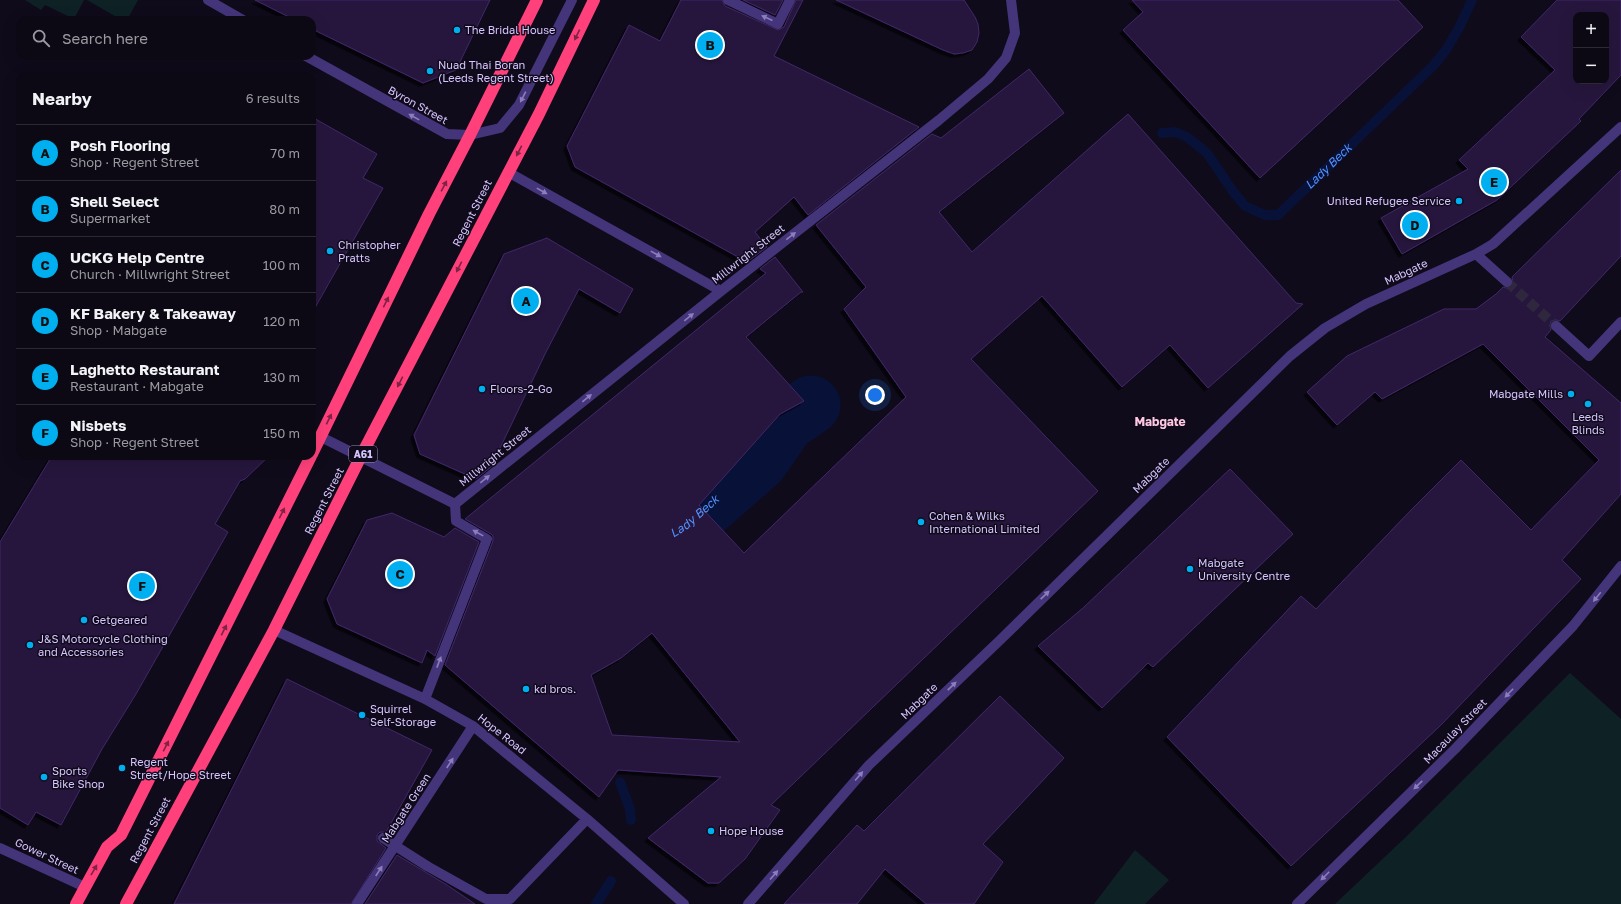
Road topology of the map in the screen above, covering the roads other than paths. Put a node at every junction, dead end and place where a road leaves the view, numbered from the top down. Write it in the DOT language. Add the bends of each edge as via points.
graph roads {
  1 [pos="208,0"];
  2 [pos="537,0"];
  3 [pos="572,0"];
  4 [pos="594,0"];
  5 [pos="728,0"];
  6 [pos="790,0"];
  7 [pos="1011,0"];
  8 [pos="236,16"];
  9 [pos="313,60"];
  10 [pos="1621,127"];
  11 [pos="470,135"];
  12 [pos="508,172"];
  13 [pos="1476,254"];
  14 [pos="1507,282"];
  15 [pos="721,291"];
  16 [pos="1621,322"];
  17 [pos="1556,326"];
  18 [pos="321,437"];
  19 [pos="316,447"];
  20 [pos="361,456"];
  21 [pos="309,460"];
  22 [pos="455,504"];
  23 [pos="1621,566"];
  24 [pos="274,630"];
  25 [pos="425,699"];
  26 [pos="473,726"];
  27 [pos="587,819"];
  28 [pos="383,838"];
  29 [pos="0,848"];
  30 [pos="85,887"];
  31 [pos="76,904"];
  32 [pos="126,904"];
  33 [pos="357,904"];
  34 [pos="684,904"];
  35 [pos="748,904"];
  36 [pos="1297,904"];
  1 -- 8 [label="street"];
  2 -- 11 [label="highway"];
  3 -- 11 [label="street, Byron Street, one-way" via="519,105 500,128"];
  4 -- 12 [label="highway, Regent Street / A61, one-way"];
  6 -- 5 [label="street, one-way" via="778,24"];
  15 -- 7 [label="street, Millwright Street, one-way" via="988,79 1006,58 1015,34"];
  11 -- 9 [label="street, Byron Street, one-way" via="446,134"];
  10 -- 13 [label="street, Mabgate" via="1493,244"];
  18 -- 11 [label="highway, one-way"];
  12 -- 15 [label="street, one-way"];
  12 -- 20 [label="highway, Regent Street / A61, one-way"];
  13 -- 14 [label="street"];
  35 -- 13 [label="street, Mabgate, one-way" via="869,765 1290,356 1325,328 1366,304"];
  22 -- 15 [label="street, Millwright Street, one-way"];
  16 -- 17 [label="street" via="1590,356"];
  18 -- 19 [label="highway"];
  18 -- 20 [label="street"];
  20 -- 22 [label="street"];
  20 -- 24 [label="highway, Regent Street / A61"];
  30 -- 21 [label="highway, one-way" via="107,847 121,835"];
  25 -- 22 [label="street, one-way" via="487,538 456,521"];
  23 -- 36 [label="street, Macaulay Street, one-way" via="1568,632 1455,749"];
  24 -- 25 [label="street, Hope Road"];
  24 -- 32 [label="highway, Regent Street / A61"];
  25 -- 26 [label="street, Hope Road"];
  26 -- 27 [label="street, Hope Road"];
  33 -- 26 [label="street, Mabgate Green, one-way"];
  27 -- 28 [label="street, bridge" via="510,899 486,899"];
  27 -- 34 [label="street, Hope Road"];
  29 -- 30 [label="street, Gower Street"];
  30 -- 31 [label="highway"];
}
